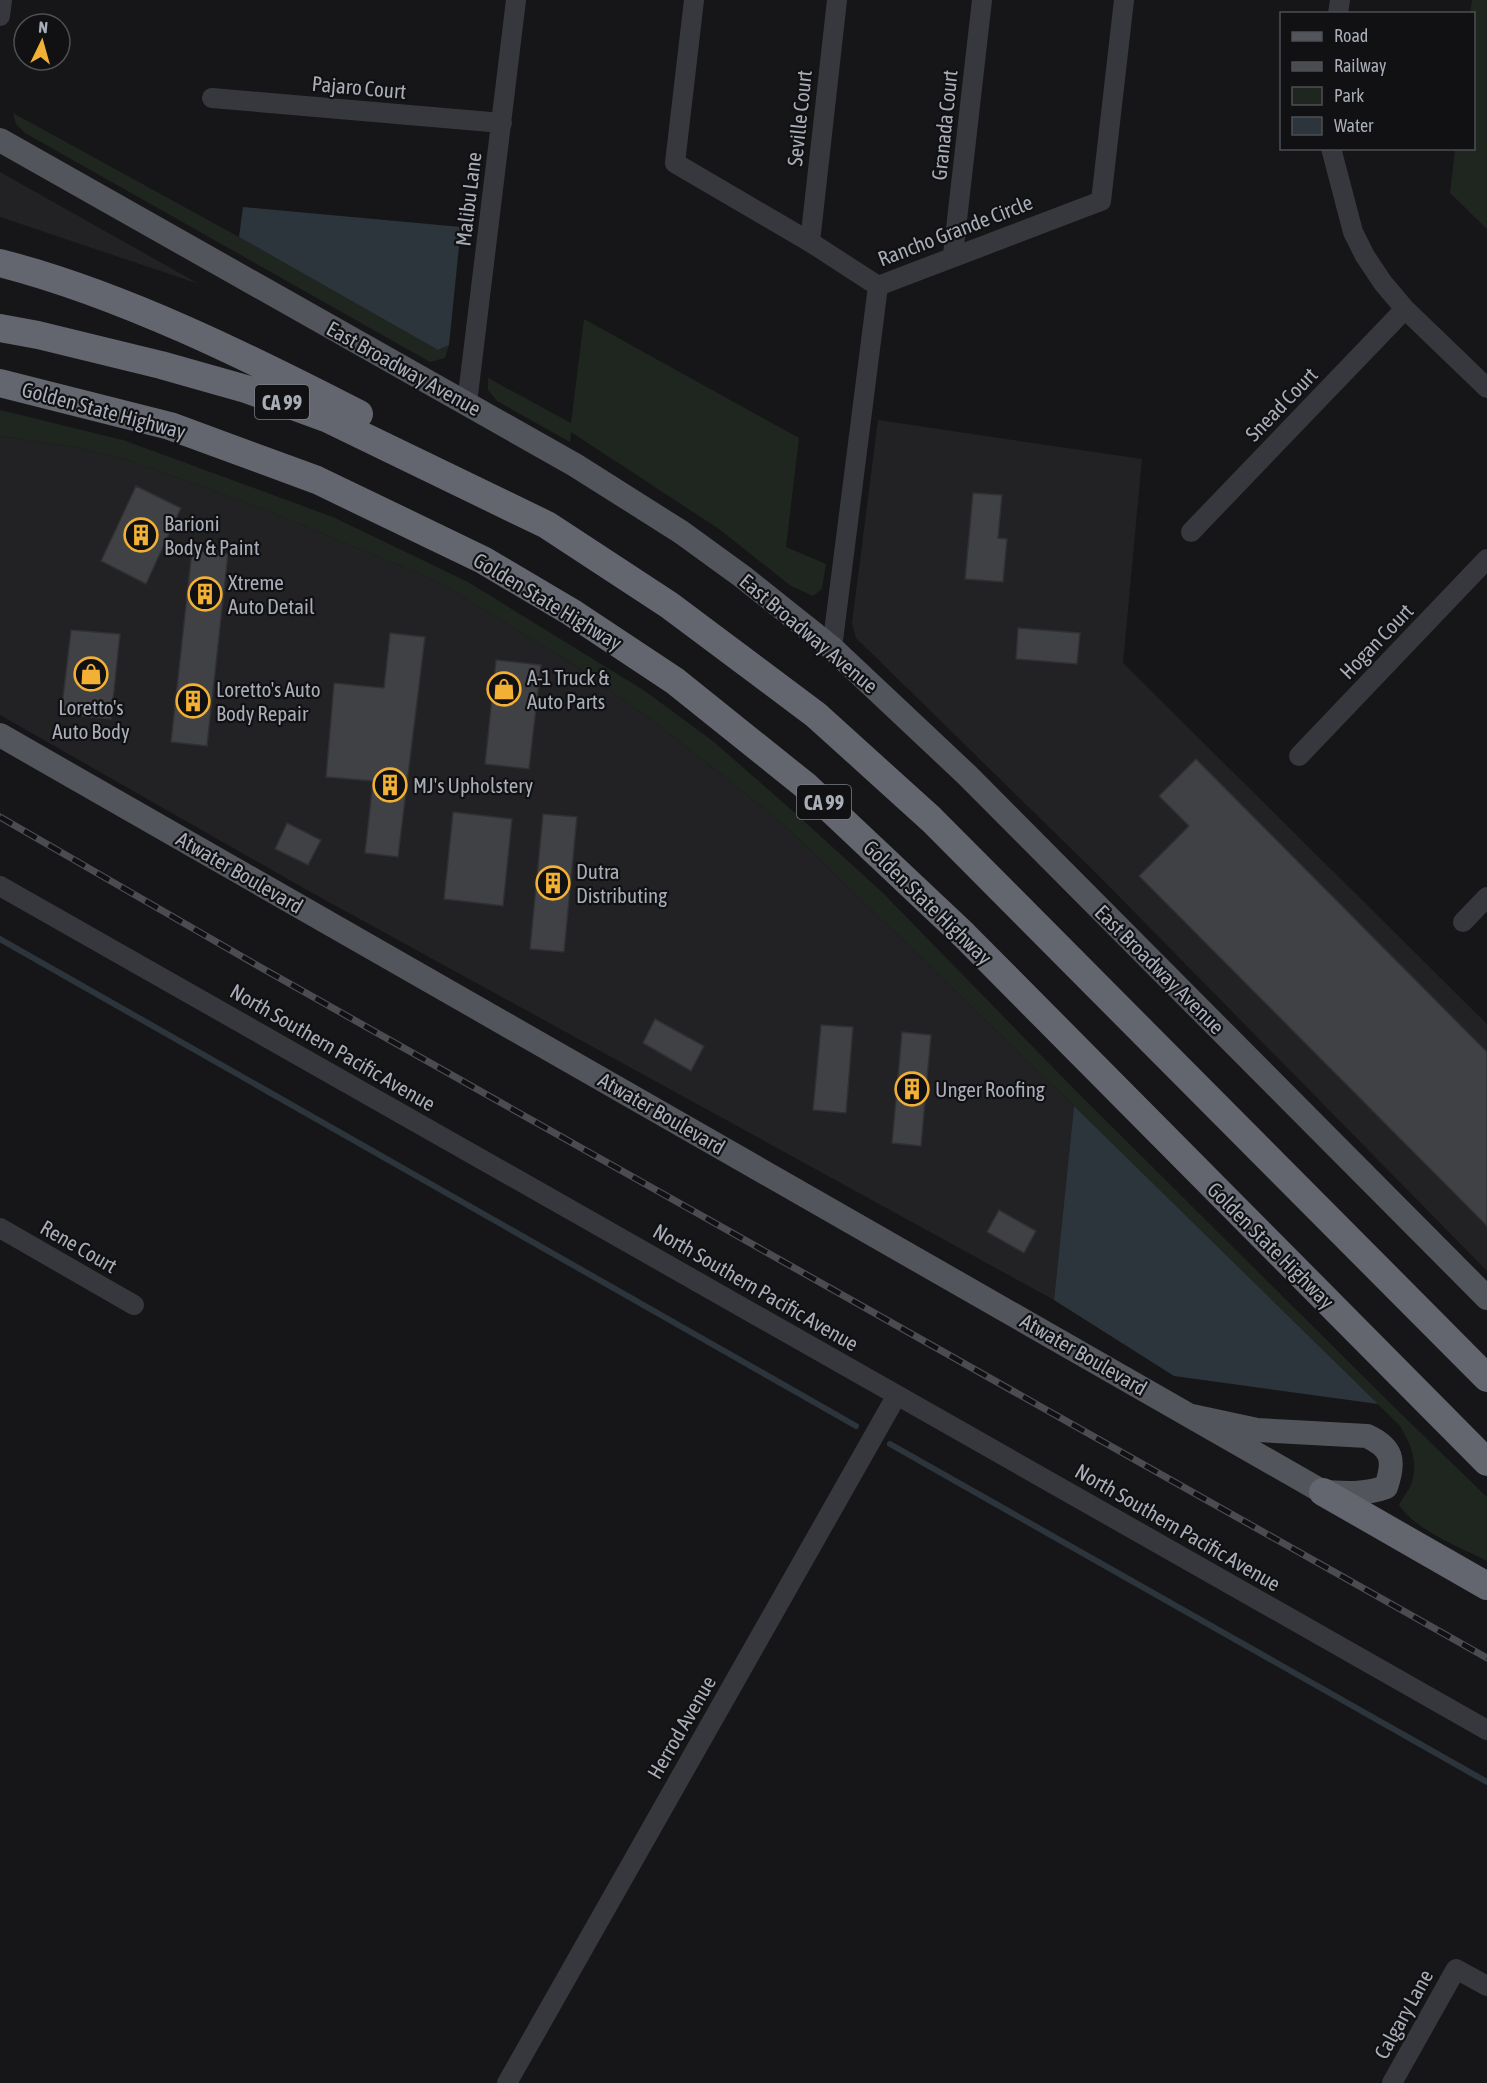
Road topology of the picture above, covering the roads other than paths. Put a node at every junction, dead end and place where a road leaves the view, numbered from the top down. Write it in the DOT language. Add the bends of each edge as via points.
graph roads {
  1 [pos="2,0"];
  2 [pos="516,0"];
  3 [pos="694,0"];
  4 [pos="837,0"];
  5 [pos="981,0"];
  6 [pos="1124,0"];
  7 [pos="0,16"];
  8 [pos="212,98"];
  9 [pos="502,123"];
  10 [pos="0,140"];
  11 [pos="1332,150"];
  12 [pos="810,242"];
  13 [pos="953,255"];
  14 [pos="0,263"];
  15 [pos="878,286"];
  16 [pos="1405,309"];
  17 [pos="0,328"];
  18 [pos="0,383"];
  19 [pos="1487,388"];
  20 [pos="467,403"];
  21 [pos="547,525"];
  22 [pos="1191,532"];
  23 [pos="1487,559"];
  24 [pos="832,648"];
  25 [pos="0,735"];
  26 [pos="1299,756"];
  27 [pos="0,886"];
  28 [pos="1487,897"];
  29 [pos="1463,922"];
  30 [pos="0,1228"];
  31 [pos="1487,1298"];
  32 [pos="134,1305"];
  33 [pos="1487,1378"];
  34 [pos="897,1395"];
  35 [pos="1192,1416"];
  36 [pos="1487,1462"];
  37 [pos="1323,1492"];
  38 [pos="1487,1586"];
  39 [pos="1487,1730"];
  40 [pos="1487,1986"];
  41 [pos="507,2083"];
  42 [pos="1392,2083"];
  1 -- 7 [label="street"];
  2 -- 9 [label="street, Malibu Lane"];
  3 -- 12 [label="street, Rancho Grande Circle" via="675,163"];
  4 -- 12 [label="street, Seville Court"];
  5 -- 13 [label="street, Granada Court"];
  6 -- 13 [label="street, Rancho Grande Circle" via="1101,201"];
  8 -- 9 [label="street, Pajaro Court"];
  9 -- 20 [label="street, Malibu Lane"];
  10 -- 20 [label="main road, East Broadway Avenue"];
  11 -- 16 [label="street" via="1353,232 1383,283"];
  12 -- 15 [label="street, Rancho Grande Circle"];
  13 -- 15 [label="street, Rancho Grande Circle"];
  14 -- 21 [label="highway" via="108,299 298,382 379,424"];
  15 -- 24 [label="street"];
  16 -- 19 [label="street"];
  16 -- 22 [label="street, Snead Court"];
  17 -- 21 [label="highway, CA 99" via="246,389 326,418"];
  18 -- 36 [label="highway, Golden State Highway / CA 99" via="170,426 317,480 483,560 675,681 806,786 964,935"];
  20 -- 24 [label="main road, East Broadway Avenue" via="681,532"];
  21 -- 33 [label="highway, CA 99" via="669,605 825,723 931,819"];
  23 -- 26 [label="street, Hogan Court"];
  24 -- 31 [label="main road, East Broadway Avenue" via="967,776"];
  25 -- 35 [label="main road, Atwater Boulevard"];
  27 -- 34 [label="street, North Southern Pacific Avenue"];
  28 -- 29 [label="street"];
  30 -- 32 [label="street, Rene Court"];
  34 -- 39 [label="street, North Southern Pacific Avenue"];
  34 -- 41 [label="street, Herrod Avenue"];
  35 -- 37 [label="main road, Atwater Boulevard"];
  35 -- 37 [label="main road" via="1257,1430 1367,1436 1383,1443 1392,1470 1386,1487 1359,1494"];
  37 -- 38 [label="highway"];
  40 -- 42 [label="street, Calgary Lane" via="1456,1969"];
}
